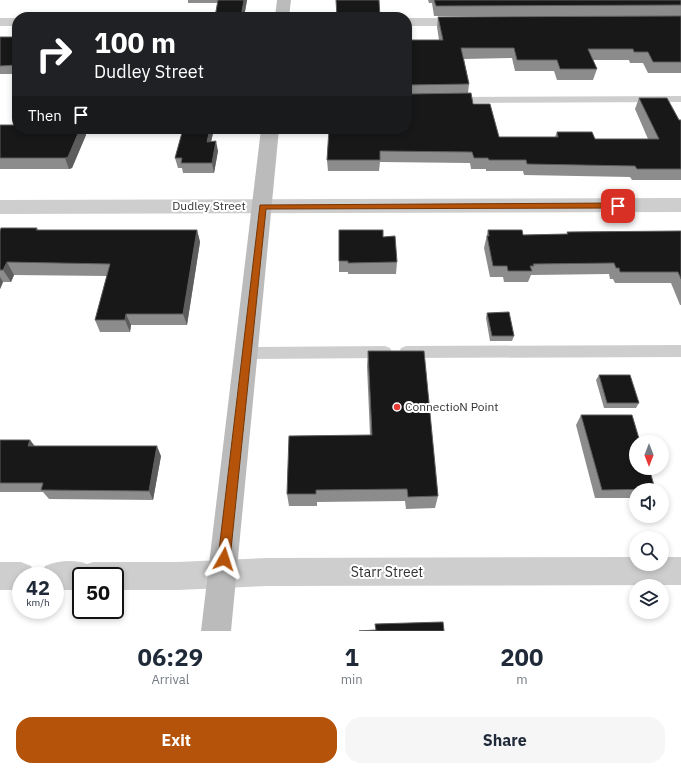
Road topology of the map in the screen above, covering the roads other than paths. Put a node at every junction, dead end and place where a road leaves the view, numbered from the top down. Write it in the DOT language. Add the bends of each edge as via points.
graph roads {
  1 [pos="284,0"];
  2 [pos="283,12"];
  3 [pos="0,22"];
  4 [pos="12,22"];
  5 [pos="412,22"];
  6 [pos="485,22"];
  7 [pos="681,99"];
  8 [pos="446,100"];
  9 [pos="269,134"];
  10 [pos="681,205"];
  11 [pos="0,207"];
  12 [pos="262,207"];
  13 [pos="681,351"];
  14 [pos="246,353"];
  15 [pos="681,571"];
  16 [pos="222,574"];
  17 [pos="0,576"];
  18 [pos="12,576"];
  19 [pos="124,576"];
  20 [pos="216,631"];
  1 -- 2 [label="main road"];
  3 -- 4 [label="street"];
  5 -- 6 [label="street"];
  7 -- 8 [label="lane"];
  9 -- 12 [label="main road"];
  10 -- 12 [label="street, Dudley Street"];
  11 -- 12 [label="street, Dudley Street"];
  12 -- 14 [label="main road"];
  13 -- 14 [label="lane"];
  14 -- 16 [label="main road"];
  15 -- 16 [label="street, Starr Street"];
  16 -- 19 [label="street, Starr Street"];
  16 -- 20 [label="main road"];
  17 -- 18 [label="street"];
}
